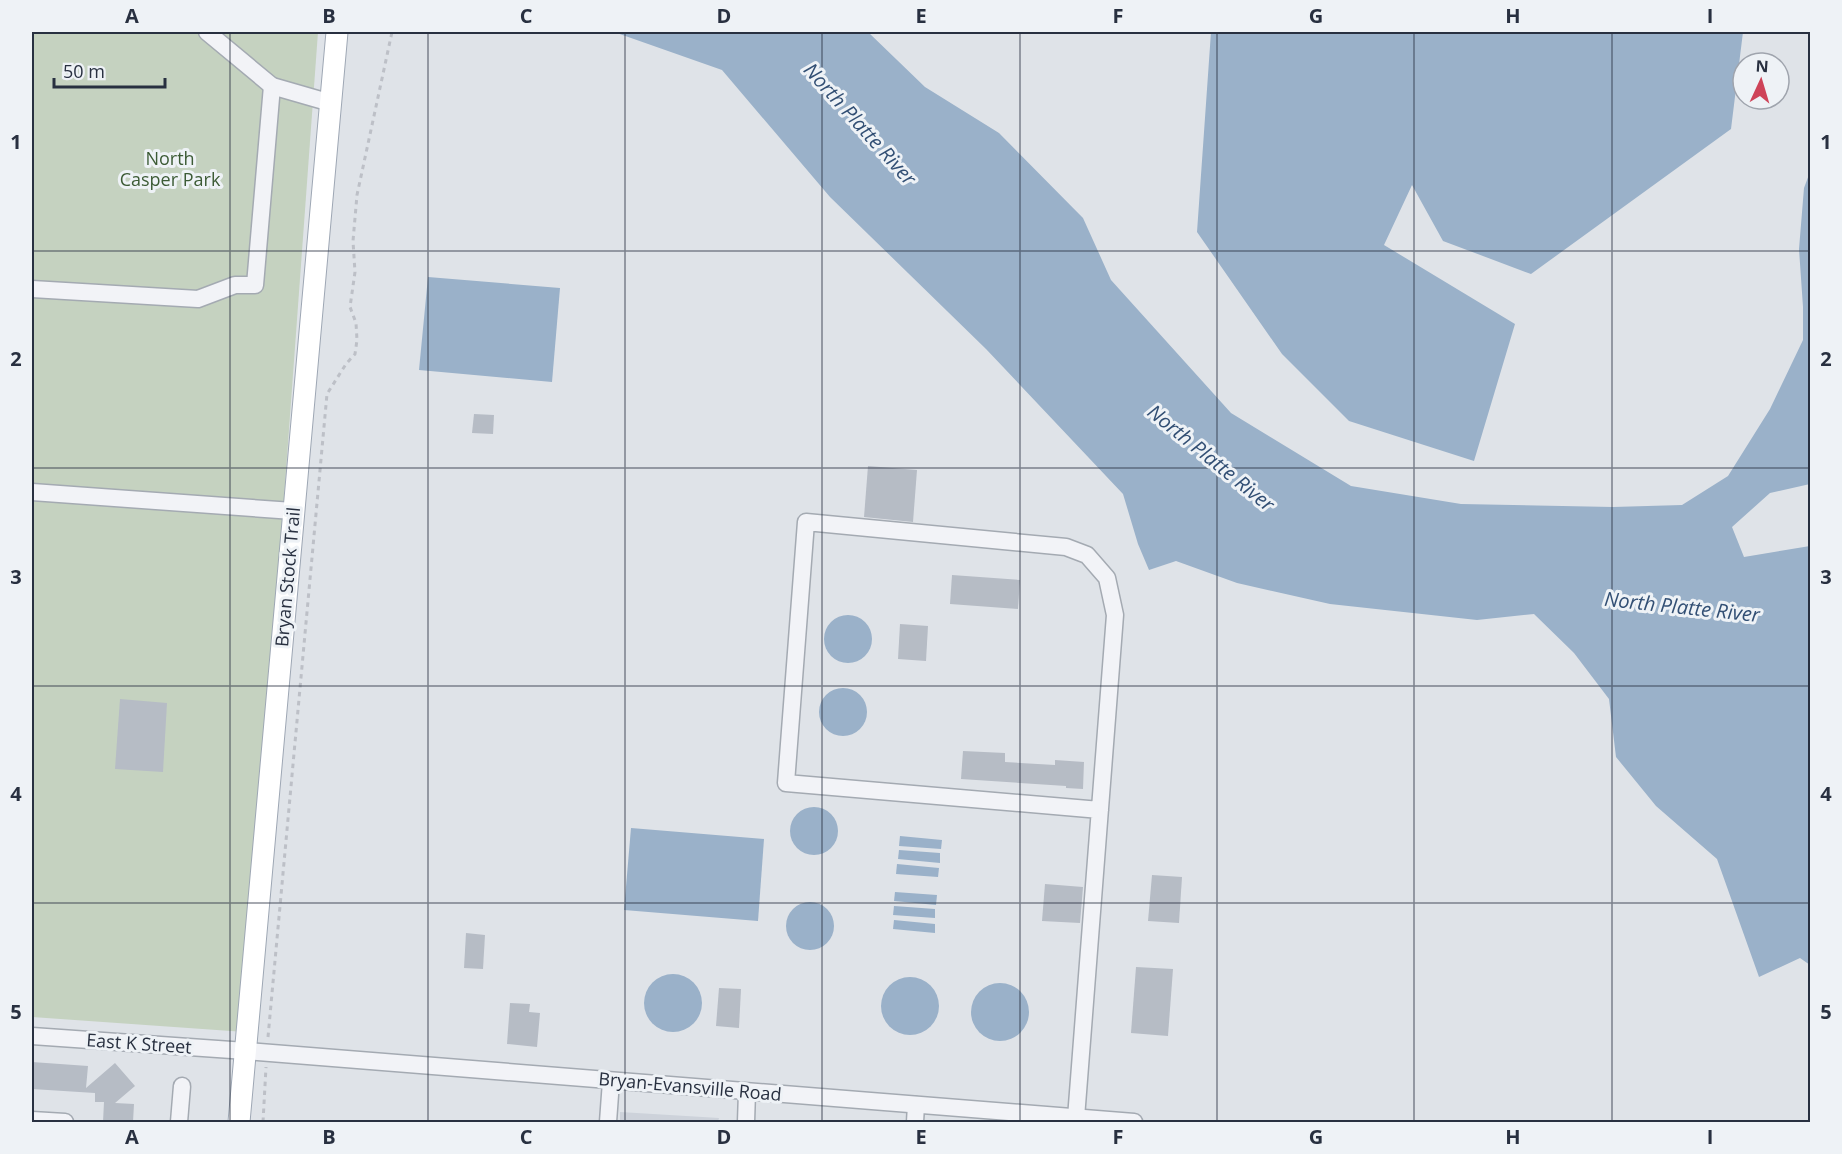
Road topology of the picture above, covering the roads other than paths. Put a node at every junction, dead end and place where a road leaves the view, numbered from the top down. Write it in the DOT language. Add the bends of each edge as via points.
graph roads {
  1 [pos="207,32"];
  2 [pos="337,32"];
  3 [pos="272,86"];
  4 [pos="331,103"];
  5 [pos="32,289"];
  6 [pos="32,492"];
  7 [pos="293,511"];
  8 [pos="1100,810"];
  9 [pos="32,1036"];
  10 [pos="246,1051"];
  11 [pos="612,1081"];
  12 [pos="182,1086"];
  13 [pos="747,1092"];
  14 [pos="916,1105"];
  15 [pos="1076,1118"];
  16 [pos="32,1120"];
  17 [pos="65,1122"];
  18 [pos="179,1122"];
  19 [pos="239,1122"];
  20 [pos="608,1122"];
  21 [pos="746,1122"];
  22 [pos="915,1122"];
  23 [pos="1134,1122"];
  1 -- 3 [label="street"];
  2 -- 4 [label="main road, Bryan Stock Trail"];
  3 -- 4 [label="street"];
  3 -- 5 [label="street" via="255,285 235,285 198,299"];
  4 -- 7 [label="main road, Bryan Stock Trail"];
  6 -- 7 [label="street"];
  7 -- 10 [label="main road, Bryan Stock Trail"];
  8 -- 8 [label="street" via="1115,615 1107,578 1087,555 1066,547 806,522 786,783"];
  8 -- 15 [label="street"];
  9 -- 10 [label="street, East K Street"];
  10 -- 11 [label="street, Bryan-Evansville Road"];
  10 -- 19 [label="main road, Bryan Stock Trail"];
  11 -- 13 [label="street, Bryan-Evansville Road"];
  11 -- 20 [label="street"];
  12 -- 18 [label="street"];
  13 -- 14 [label="street, Bryan-Evansville Road"];
  13 -- 21 [label="street"];
  14 -- 15 [label="street, Bryan-Evansville Road"];
  14 -- 22 [label="street"];
  15 -- 23 [label="street, Bryan-Evansville Road"];
  16 -- 17 [label="street"];
}
